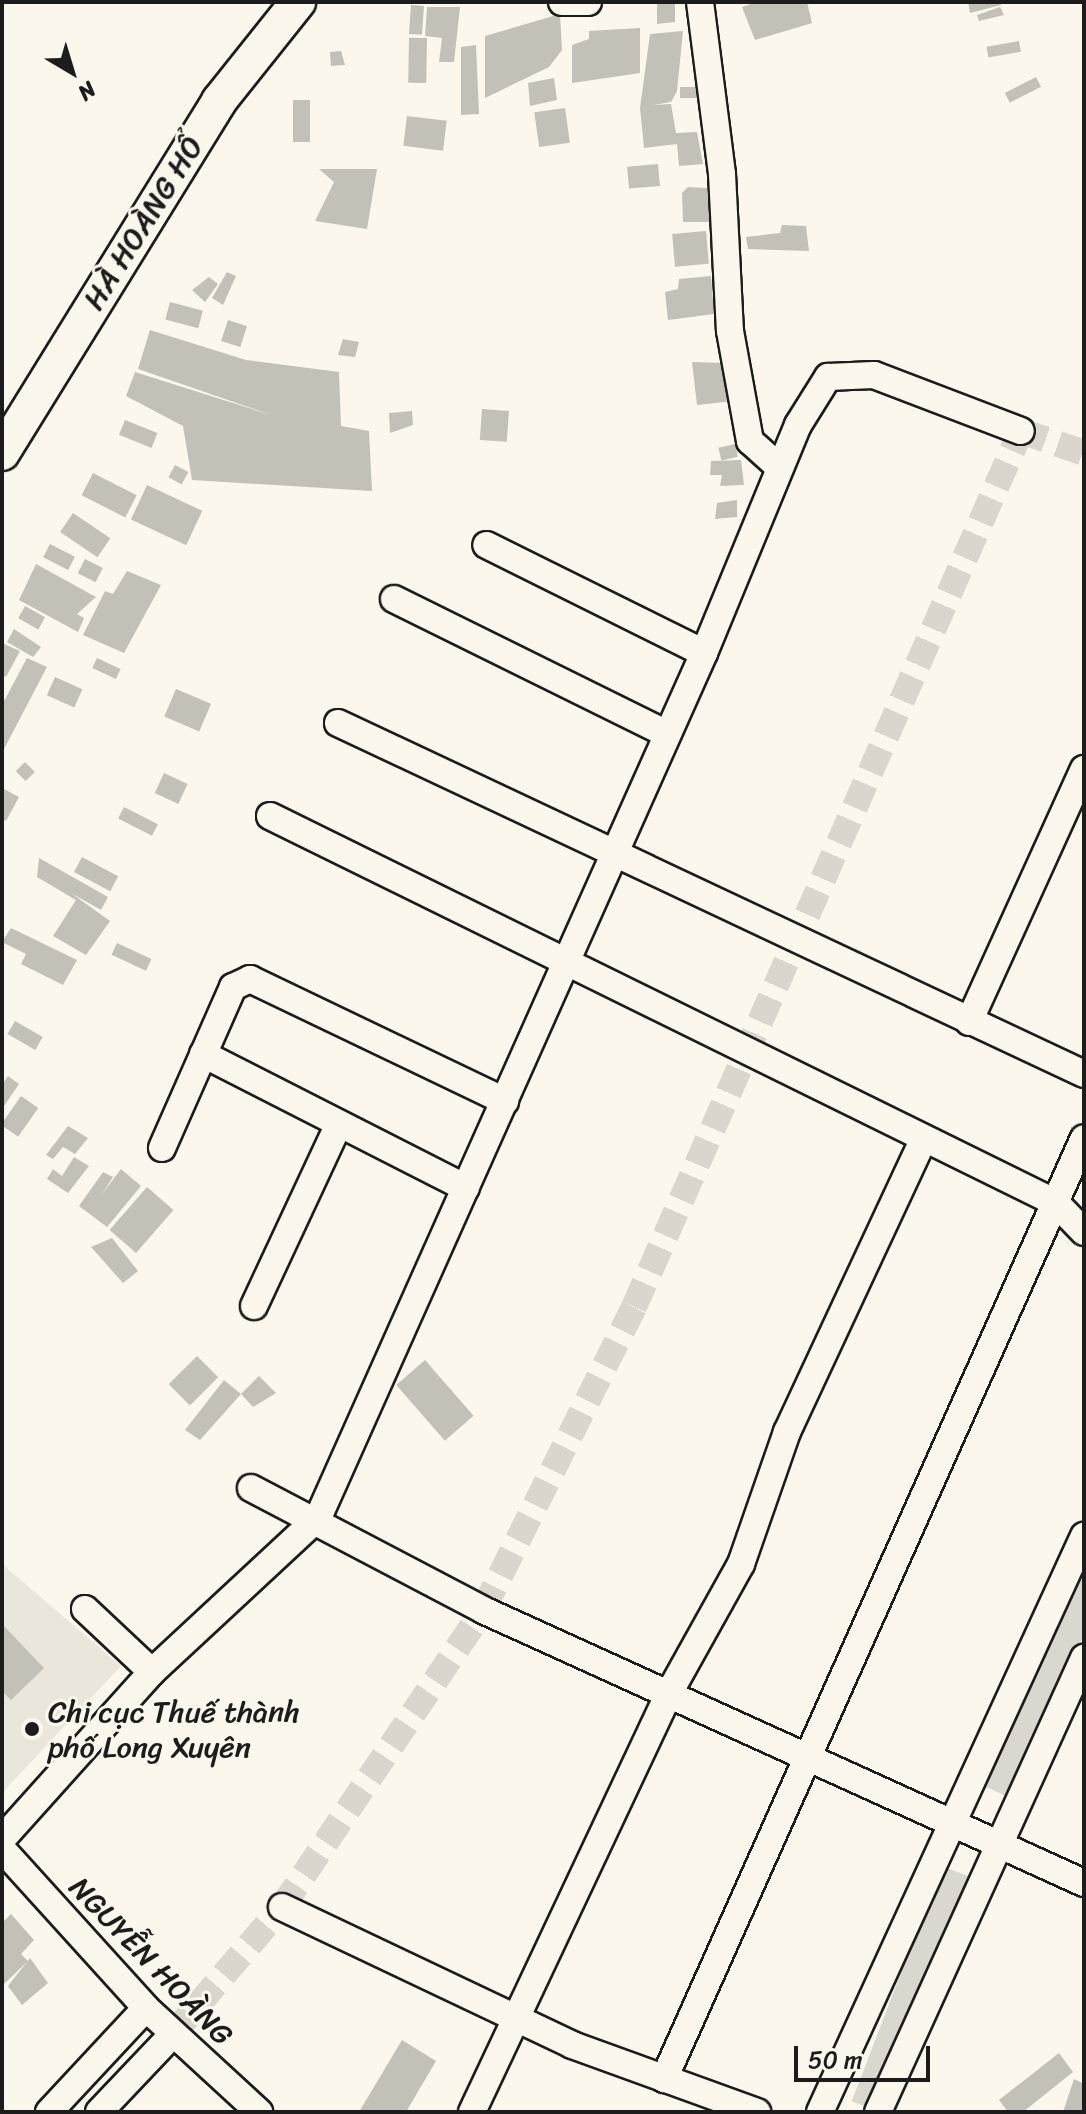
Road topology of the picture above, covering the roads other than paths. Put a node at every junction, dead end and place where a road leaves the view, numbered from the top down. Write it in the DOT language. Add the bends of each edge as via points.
graph roads {
  1 [pos="298,2"];
  2 [pos="562,2"];
  3 [pos="588,2"];
  4 [pos="700,2"];
  5 [pos="1021,431"];
  6 [pos="2,453"];
  7 [pos="780,468"];
  8 [pos="486,545"];
  9 [pos="394,599"];
  10 [pos="704,653"];
  11 [pos="338,723"];
  12 [pos="667,734"];
  13 [pos="1084,769"];
  14 [pos="270,816"];
  15 [pos="615,856"];
  16 [pos="566,965"];
  17 [pos="969,1022"];
  18 [pos="203,1054"];
  19 [pos="1084,1074"];
  20 [pos="505,1101"];
  21 [pos="339,1124"];
  22 [pos="1084,1138"];
  23 [pos="923,1141"];
  24 [pos="162,1148"];
  25 [pos="466,1188"];
  26 [pos="1056,1203"];
  27 [pos="1084,1232"];
  28 [pos="254,1306"];
  29 [pos="251,1488"];
  30 [pos="315,1521"];
  31 [pos="1084,1536"];
  32 [pos="85,1609"];
  33 [pos="1084,1658"];
  34 [pos="152,1672"];
  35 [pos="668,1695"];
  36 [pos="804,1758"];
  37 [pos="950,1826"];
  38 [pos="2,1839"];
  39 [pos="994,1844"];
  40 [pos="2,1849"];
  41 [pos="1084,1883"];
  42 [pos="282,1907"];
  43 [pos="146,2008"];
  44 [pos="512,2019"];
  45 [pos="173,2034"];
  46 [pos="664,2079"];
  47 [pos="49,2112"];
  48 [pos="99,2112"];
  49 [pos="259,2112"];
  50 [pos="472,2112"];
  51 [pos="757,2112"];
  52 [pos="820,2112"];
  53 [pos="878,2112"];
  1 -- 6 [label="main road, HÀ HOÀNG HỔ" via="219,101"];
  2 -- 3 [label="street"];
  4 -- 7 [label="street" via="722,174 732,345 750,441"];
  5 -- 7 [label="street" via="874,375 842,372 814,391"];
  7 -- 10 [label="street"];
  8 -- 10 [label="street"];
  9 -- 12 [label="street"];
  10 -- 12 [label="street"];
  11 -- 15 [label="street"];
  12 -- 15 [label="street"];
  13 -- 17 [label="street"];
  14 -- 16 [label="street"];
  15 -- 16 [label="street"];
  15 -- 17 [label="street"];
  16 -- 20 [label="street"];
  16 -- 23 [label="street"];
  17 -- 19 [label="street"];
  18 -- 20 [label="street" via="233,987 250,979"];
  18 -- 21 [label="street"];
  18 -- 24 [label="street"];
  20 -- 25 [label="street"];
  21 -- 25 [label="street"];
  21 -- 28 [label="street"];
  22 -- 26 [label="street"];
  23 -- 26 [label="street"];
  23 -- 35 [label="street" via="787,1432 741,1564"];
  25 -- 30 [label="street"];
  26 -- 27 [label="street"];
  26 -- 36 [label="street"];
  29 -- 30 [label="street"];
  30 -- 34 [label="street"];
  30 -- 35 [label="street" via="483,1610"];
  31 -- 37 [label="street"];
  32 -- 34 [label="street"];
  33 -- 39 [label="street"];
  34 -- 38 [label="street"];
  35 -- 36 [label="street"];
  35 -- 44 [label="street"];
  36 -- 37 [label="street"];
  36 -- 46 [label="street"];
  37 -- 39 [label="street"];
  37 -- 52 [label="street"];
  39 -- 41 [label="street"];
  39 -- 53 [label="street"];
  40 -- 43 [label="street, NGUYỄN HOÀNG"];
  42 -- 44 [label="street"];
  43 -- 45 [label="street, NGUYỄN HOÀNG"];
  43 -- 47 [label="street"];
  44 -- 46 [label="street"];
  44 -- 50 [label="street"];
  45 -- 48 [label="street"];
  45 -- 49 [label="street, NGUYỄN HOÀNG"];
  46 -- 51 [label="street"];
}
